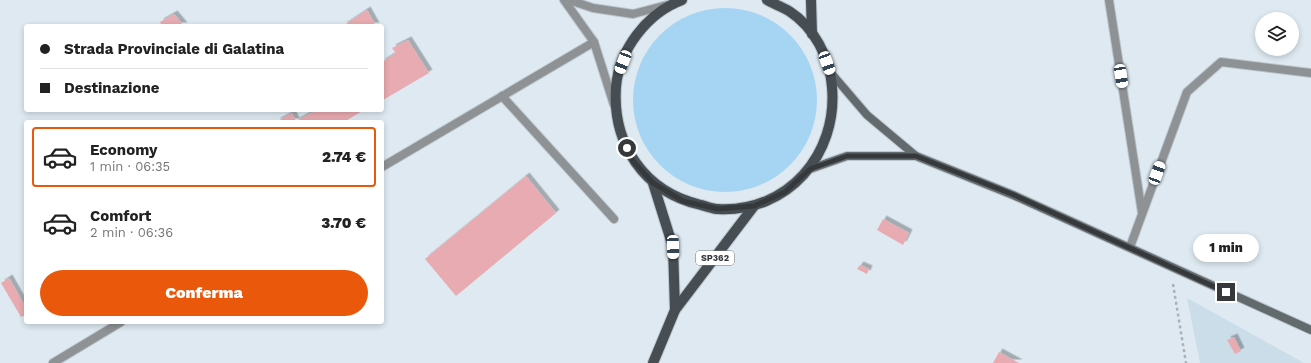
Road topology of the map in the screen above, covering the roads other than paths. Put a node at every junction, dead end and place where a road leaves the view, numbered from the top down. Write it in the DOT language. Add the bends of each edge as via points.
graph roads {
  1 [pos="564,0"];
  2 [pos="569,0"];
  3 [pos="682,0"];
  4 [pos="767,0"];
  5 [pos="811,0"];
  6 [pos="1109,0"];
  7 [pos="672,4"];
  8 [pos="812,34"];
  9 [pos="594,42"];
  10 [pos="831,73"];
  11 [pos="1311,73"];
  12 [pos="502,96"];
  13 [pos="615,107"];
  14 [pos="916,156"];
  15 [pos="384,166"];
  16 [pos="810,169"];
  17 [pos="653,183"];
  18 [pos="754,206"];
  19 [pos="1142,213"];
  20 [pos="614,219"];
  21 [pos="1130,247"];
  22 [pos="675,310"];
  23 [pos="118,324"];
  24 [pos="1311,330"];
  25 [pos="53,363"];
  26 [pos="653,363"];
  1 -- 9 [label="street"];
  2 -- 7 [label="street" via="593,8 633,14"];
  3 -- 7 [label="main road, SP362"];
  4 -- 8 [label="main road, SP362" via="790,12"];
  5 -- 8 [label="main road"];
  6 -- 19 [label="street"];
  7 -- 13 [label="main road, SP362" via="647,22 628,47 617,76"];
  8 -- 10 [label="main road, SP362" via="824,52"];
  9 -- 12 [label="street"];
  9 -- 13 [label="street"];
  10 -- 14 [label="main road" via="867,115"];
  10 -- 16 [label="main road, SP362" via="834,106 827,139"];
  11 -- 19 [label="street" via="1221,62 1187,92"];
  12 -- 15 [label="street"];
  12 -- 20 [label="street"];
  13 -- 17 [label="main road, SP362" via="620,135 633,161"];
  14 -- 16 [label="main road" via="847,156"];
  14 -- 21 [label="main road" via="1014,195"];
  16 -- 18 [label="main road, SP362" via="785,192"];
  17 -- 18 [label="main road, SP362" via="683,201 718,209"];
  17 -- 22 [label="main road, SP362" via="673,247"];
  18 -- 22 [label="main road, SP362"];
  19 -- 21 [label="street"];
  21 -- 24 [label="main road"];
  22 -- 26 [label="main road, SP362"];
  23 -- 25 [label="street"];
}
